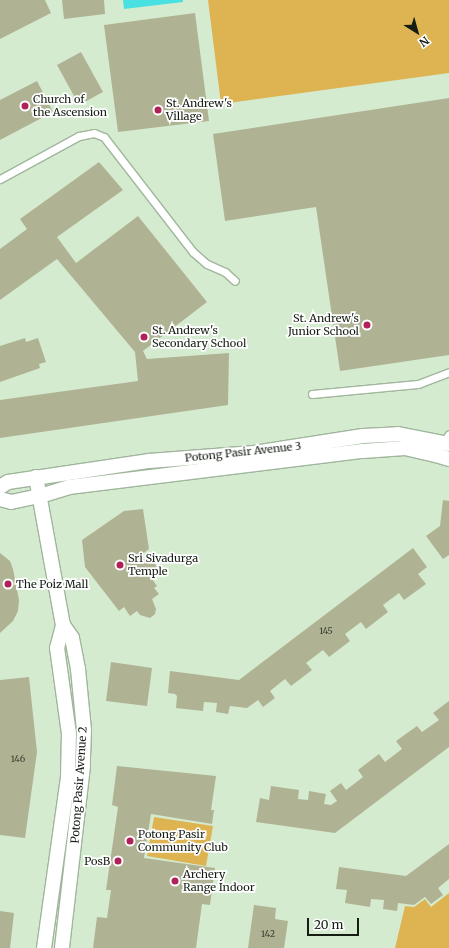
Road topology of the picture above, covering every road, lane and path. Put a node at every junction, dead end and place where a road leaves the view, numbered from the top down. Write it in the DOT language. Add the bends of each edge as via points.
graph roads {
  1 [pos="0,178"];
  2 [pos="235,281"];
  3 [pos="449,372"];
  4 [pos="312,394"];
  5 [pos="447,440"];
  6 [pos="449,459"];
  7 [pos="36,477"];
  8 [pos="0,487"];
  9 [pos="40,496"];
  10 [pos="0,499"];
  11 [pos="63,625"];
  12 [pos="44,948"];
  13 [pos="62,948"];
  1 -- 2 [label="lane" via="79,136 94,133 104,137 193,252"];
  3 -- 4 [label="lane" via="418,384"];
  5 -- 7 [label="street, Potong Pasir Avenue 3" via="398,434 363,436 254,453 149,461"];
  6 -- 9 [label="street, Potong Pasir Avenue 3" via="405,448 363,451 69,487"];
  7 -- 8 [label="street, Potong Pasir Avenue 3" via="8,482"];
  7 -- 9 [label="street, Potong Pasir Avenue 2"];
  9 -- 10 [label="street, Potong Pasir Avenue 3" via="11,502"];
  9 -- 11 [label="street, Potong Pasir Avenue 2"];
  11 -- 12 [label="street, Potong Pasir Avenue 2" via="57,648 69,734 68,777"];
  11 -- 13 [label="street, Potong Pasir Avenue 2" via="72,638 84,730"];
}
